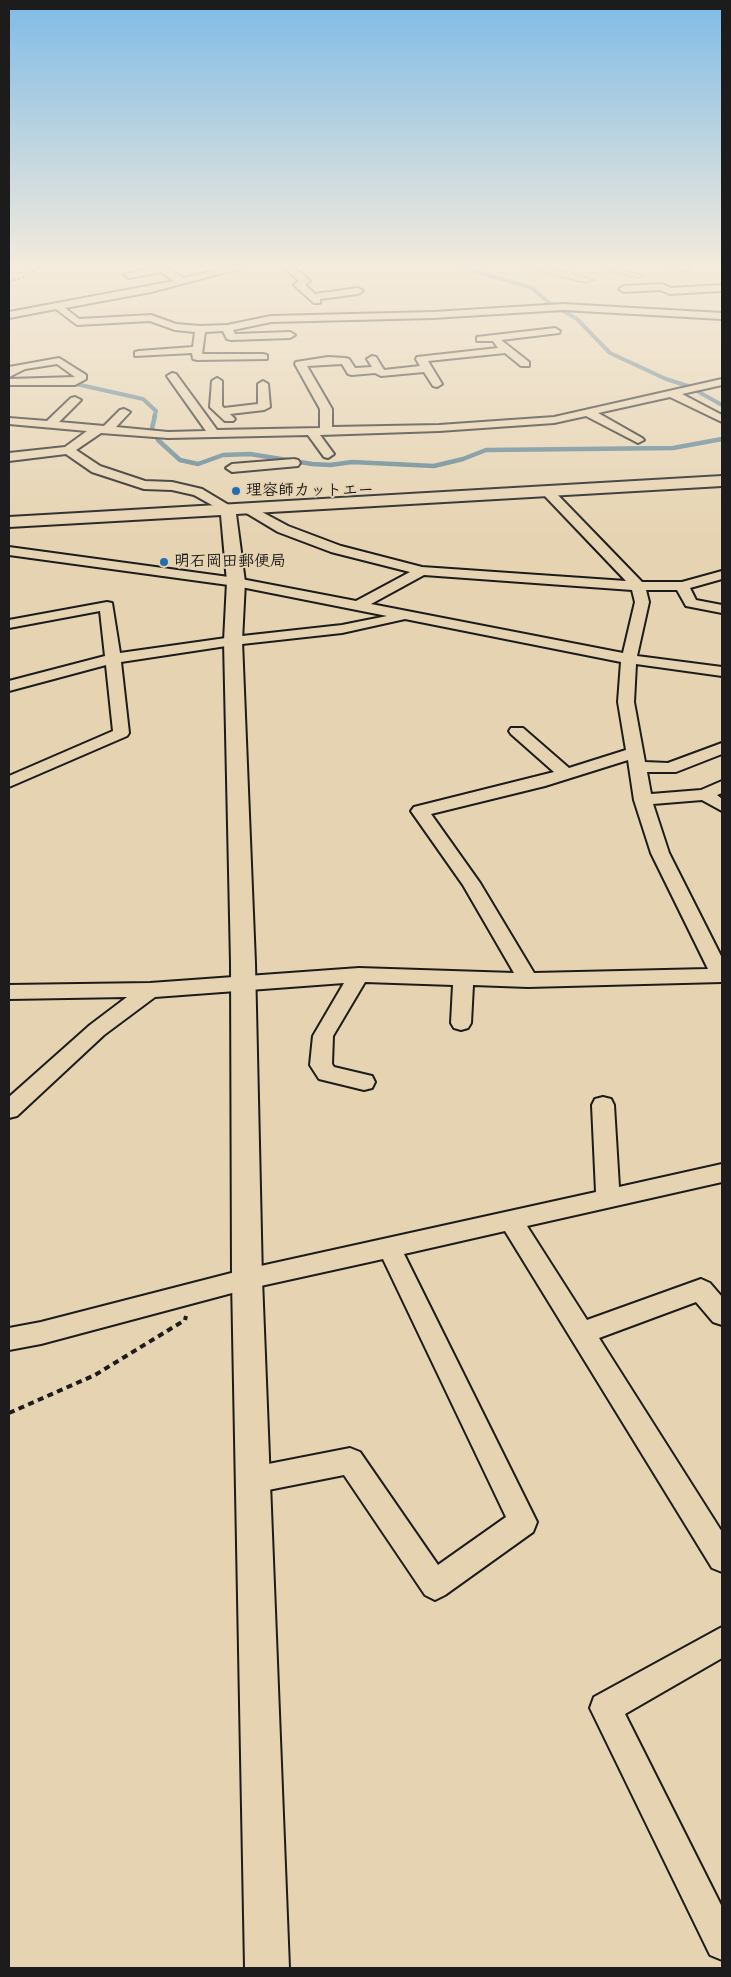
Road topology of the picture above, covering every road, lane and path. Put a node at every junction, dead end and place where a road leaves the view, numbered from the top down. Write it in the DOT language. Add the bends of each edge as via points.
graph roads {
  1 [pos="239,359"];
  2 [pos="372,359"];
  3 [pos="421,359"];
  4 [pos="519,359"];
  5 [pos="525,364"];
  6 [pos="427,369"];
  7 [pos="241,370"];
  8 [pos="380,371"];
  9 [pos="9,374"];
  10 [pos="172,376"];
  11 [pos="9,382"];
  12 [pos="216,382"];
  13 [pos="722,382"];
  14 [pos="263,384"];
  15 [pos="436,384"];
  16 [pos="388,385"];
  17 [pos="673,394"];
  18 [pos="75,400"];
  19 [pos="124,412"];
  20 [pos="221,412"];
  21 [pos="589,413"];
  22 [pos="722,419"];
  23 [pos="9,421"];
  24 [pos="49,425"];
  25 [pos="102,430"];
  26 [pos="310,431"];
  27 [pos="326,431"];
  28 [pos="284,432"];
  29 [pos="214,434"];
  30 [pos="242,434"];
  31 [pos="638,440"];
  32 [pos="68,450"];
  33 [pos="328,454"];
  34 [pos="9,457"];
  35 [pos="232,468"];
  36 [pos="722,481"];
  37 [pos="547,491"];
  38 [pos="247,508"];
  39 [pos="228,510"];
  40 [pos="9,522"];
  41 [pos="9,551"];
  42 [pos="422,571"];
  43 [pos="722,575"];
  44 [pos="236,582"];
  45 [pos="638,586"];
  46 [pos="682,586"];
  47 [pos="359,605"];
  48 [pos="722,609"];
  49 [pos="409,616"];
  50 [pos="9,624"];
  51 [pos="232,641"];
  52 [pos="112,659"];
  53 [pos="629,659"];
  54 [pos="722,672"];
  55 [pos="9,686"];
  56 [pos="517,731"];
  57 [pos="722,748"];
  58 [pos="636,760"];
  59 [pos="566,774"];
  60 [pos="9,782"];
  61 [pos="722,786"];
  62 [pos="705,795"];
  63 [pos="644,800"];
  64 [pos="722,806"];
  65 [pos="359,975"];
  66 [pos="722,975"];
  67 [pos="463,977"];
  68 [pos="528,980"];
  69 [pos="244,982"];
  70 [pos="150,990"];
  71 [pos="9,992"];
  72 [pos="460,1023"];
  73 [pos="364,1082"];
  74 [pos="603,1105"];
  75 [pos="9,1110"];
  76 [pos="722,1173"];
  77 [pos="608,1198"];
  78 [pos="511,1220"];
  79 [pos="389,1247"];
  80 [pos="247,1279"];
  81 [pos="188,1295"];
  82 [pos="722,1314"];
  83 [pos="582,1333"];
  84 [pos="9,1339"];
  85 [pos="9,1413"];
  86 [pos="253,1480"];
  87 [pos="722,1558"];
  88 [pos="722,1642"];
  89 [pos="722,1943"];
  90 [pos="267,1968"];
  1 -- 7 [label="street"];
  2 -- 8 [label="street"];
  3 -- 6 [label="street"];
  4 -- 5 [label="street"];
  6 -- 8 [label="street"];
  6 -- 15 [label="street"];
  8 -- 16 [label="street"];
  8 -- 27 [label="street" via="352,372 345,361 300,364 326,409"];
  9 -- 11 [label="street" via="13,369 24,366 59,361 82,378 75,382"];
  10 -- 29 [label="street"];
  12 -- 20 [label="street" via="216,407"];
  13 -- 17 [label="street"];
  14 -- 20 [label="street" via="264,407"];
  17 -- 21 [label="street"];
  17 -- 22 [label="street"];
  18 -- 24 [label="street"];
  19 -- 25 [label="street"];
  20 -- 30 [label="street"];
  21 -- 27 [label="street" via="554,420 482,425"];
  21 -- 31 [label="street"];
  23 -- 24 [label="street"];
  24 -- 25 [label="street"];
  25 -- 29 [label="street" via="168,435"];
  25 -- 32 [label="street"];
  26 -- 27 [label="street"];
  26 -- 28 [label="street"];
  26 -- 33 [label="street"];
  28 -- 30 [label="street"];
  28 -- 35 [label="street" via="295,466"];
  29 -- 30 [label="street"];
  32 -- 34 [label="street"];
  32 -- 39 [label="street" via="96,469 144,485 172,486 198,492"];
  36 -- 37 [label="street"];
  37 -- 38 [label="street"];
  37 -- 45 [label="street"];
  38 -- 39 [label="street"];
  38 -- 42 [label="street" via="283,529 336,549"];
  39 -- 40 [label="street"];
  39 -- 44 [label="street"];
  41 -- 44 [label="street"];
  42 -- 45 [label="street"];
  42 -- 47 [label="street"];
  43 -- 46 [label="street"];
  44 -- 47 [label="street"];
  44 -- 51 [label="street"];
  45 -- 46 [label="street"];
  45 -- 53 [label="street" via="642,602"];
  46 -- 48 [label="street" via="691,603"];
  47 -- 49 [label="street"];
  49 -- 51 [label="street" via="342,629"];
  49 -- 53 [label="street"];
  50 -- 52 [label="street" via="107,606"];
  51 -- 52 [label="street"];
  51 -- 69 [label="street"];
  52 -- 55 [label="street"];
  52 -- 60 [label="street" via="121,733"];
  53 -- 54 [label="street"];
  53 -- 58 [label="street" via="626,702"];
  56 -- 59 [label="street"];
  57 -- 58 [label="street" via="670,768"];
  58 -- 59 [label="street"];
  58 -- 63 [label="street"];
  59 -- 68 [label="street" via="420,811 471,884"];
  61 -- 62 [label="street"];
  62 -- 63 [label="street"];
  62 -- 64 [label="street"];
  63 -- 66 [label="street" via="660,853"];
  65 -- 67 [label="street"];
  65 -- 69 [label="street"];
  65 -- 73 [label="street" via="323,1036 321,1066 326,1073"];
  66 -- 68 [label="street"];
  67 -- 68 [label="street"];
  67 -- 72 [label="street"];
  69 -- 70 [label="street"];
  69 -- 80 [label="street"];
  70 -- 71 [label="street"];
  70 -- 75 [label="street" via="97,1030"];
  74 -- 77 [label="street"];
  76 -- 77 [label="street"];
  77 -- 78 [label="street"];
  78 -- 79 [label="street"];
  78 -- 83 [label="street"];
  79 -- 80 [label="street"];
  79 -- 86 [label="street" via="523,1522 435,1585 350,1461"];
  80 -- 81 [label="street"];
  80 -- 86 [label="street"];
  81 -- 84 [label="street"];
  81 -- 85 [label="path" via="185,1320 95,1375"];
  82 -- 83 [label="street" via="702,1290"];
  83 -- 87 [label="street"];
  86 -- 90 [label="street"];
  88 -- 89 [label="street" via="605,1708"];
}
